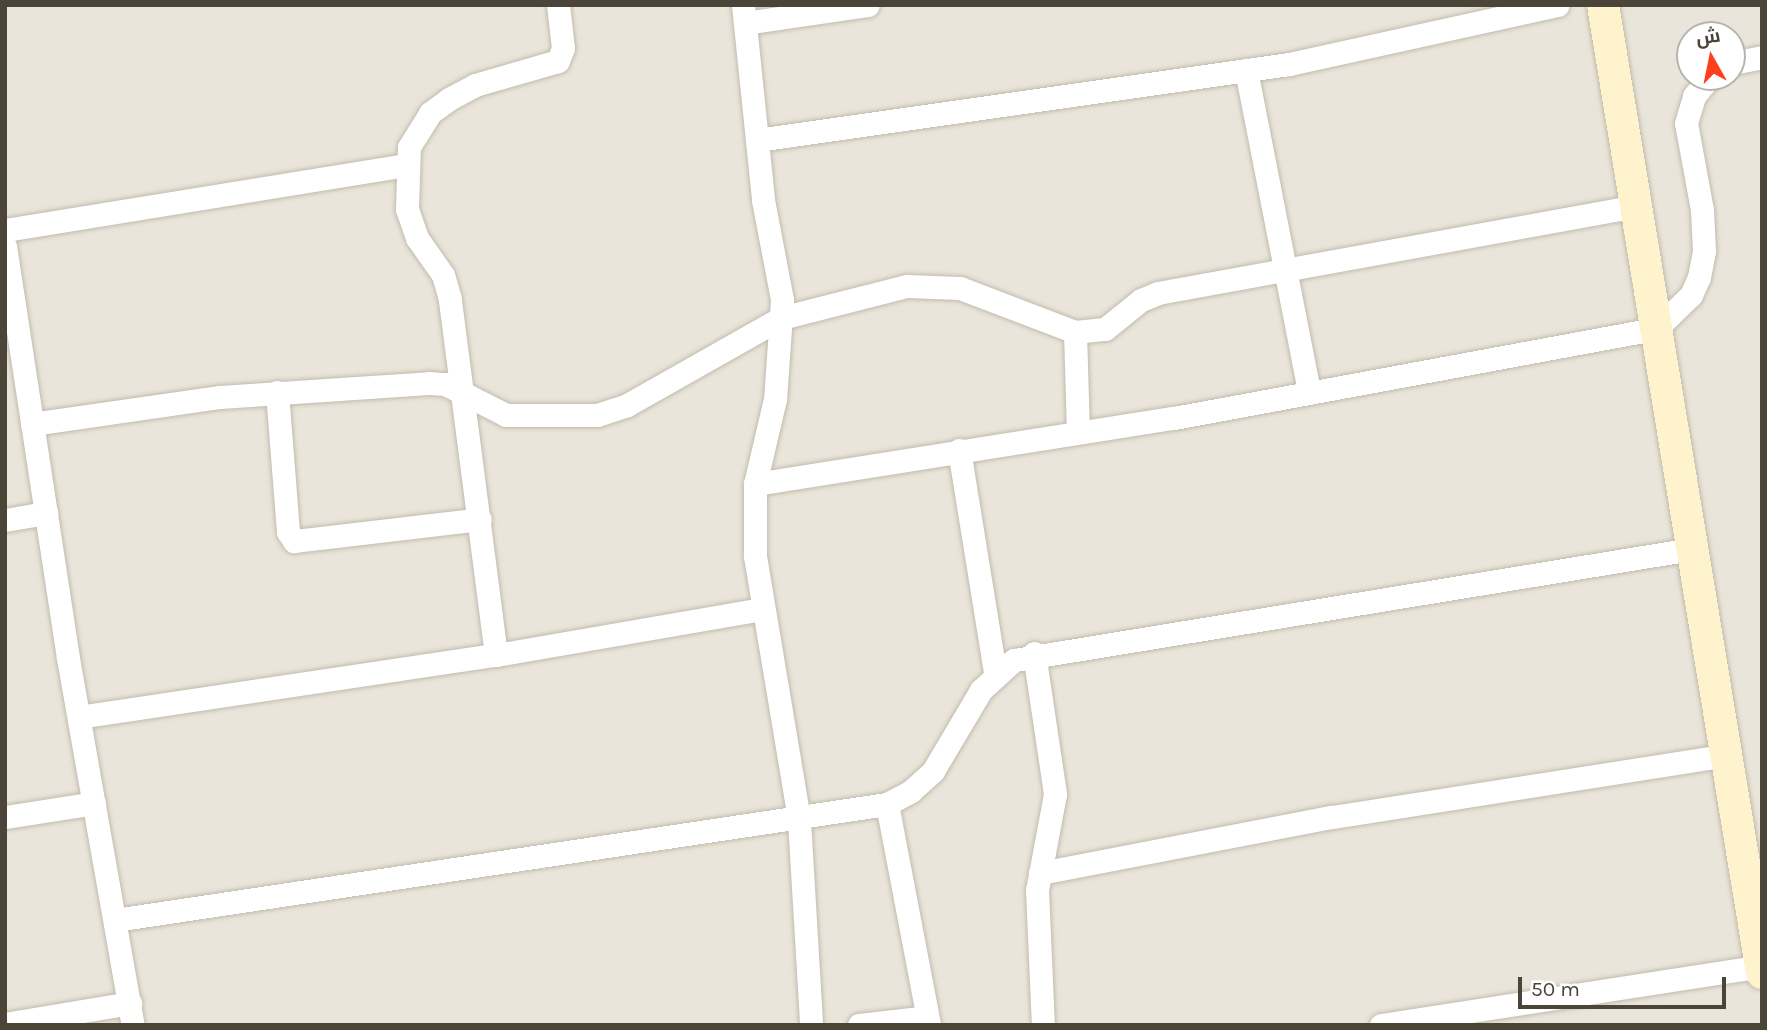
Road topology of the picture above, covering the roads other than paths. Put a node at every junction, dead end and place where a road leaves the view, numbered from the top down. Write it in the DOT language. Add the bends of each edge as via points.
graph roads {
  1 [pos="558,5"];
  2 [pos="868,5"];
  3 [pos="1558,5"];
  4 [pos="1604,5"];
  5 [pos="744,14"];
  6 [pos="1246,70"];
  7 [pos="1698,91"];
  8 [pos="757,140"];
  9 [pos="408,165"];
  10 [pos="1636,206"];
  11 [pos="5,230"];
  12 [pos="5,246"];
  13 [pos="1286,269"];
  14 [pos="10,308"];
  15 [pos="781,318"];
  16 [pos="1656,329"];
  17 [pos="1074,332"];
  18 [pos="277,392"];
  19 [pos="1309,392"];
  20 [pos="462,393"];
  21 [pos="32,424"];
  22 [pos="1078,431"];
  23 [pos="960,450"];
  24 [pos="755,484"];
  25 [pos="46,513"];
  26 [pos="480,519"];
  27 [pos="5,520"];
  28 [pos="1692,549"];
  29 [pos="763,610"];
  30 [pos="1034,653"];
  31 [pos="496,655"];
  32 [pos="995,673"];
  33 [pos="79,717"];
  34 [pos="1726,755"];
  35 [pos="94,803"];
  36 [pos="887,804"];
  37 [pos="5,817"];
  38 [pos="799,820"];
  39 [pos="1040,873"];
  40 [pos="115,920"];
  41 [pos="1761,970"];
  42 [pos="132,1014"];
  43 [pos="928,1021"];
  44 [pos="5,1024"];
  45 [pos="811,1025"];
  46 [pos="859,1025"];
  47 [pos="1043,1025"];
  48 [pos="1381,1025"];
  1 -- 9 [label="street" via="563,48 558,61 475,85 449,99 414,133"];
  2 -- 5 [label="street"];
  3 -- 6 [label="street"];
  4 -- 10 [label="street"];
  5 -- 8 [label="street"];
  6 -- 8 [label="street"];
  6 -- 13 [label="street"];
  7 -- 16 [label="street" via="1686,123 1702,210 1704,251 1690,295"];
  8 -- 15 [label="street"];
  9 -- 11 [label="street"];
  9 -- 20 [label="street" via="412,225 447,285"];
  10 -- 13 [label="street"];
  10 -- 16 [label="street"];
  12 -- 14 [label="street"];
  13 -- 17 [label="street" via="1149,296 1115,324"];
  13 -- 19 [label="street"];
  14 -- 21 [label="street"];
  15 -- 17 [label="street" via="907,286 937,286 960,288"];
  15 -- 20 [label="street" via="628,405 597,415 506,415"];
  15 -- 24 [label="street" via="775,399"];
  16 -- 19 [label="street"];
  16 -- 28 [label="street"];
  17 -- 22 [label="street"];
  18 -- 20 [label="street" via="429,383"];
  18 -- 21 [label="street"];
  18 -- 26 [label="street" via="288,532 295,541"];
  19 -- 22 [label="street"];
  20 -- 26 [label="street"];
  21 -- 25 [label="street"];
  22 -- 23 [label="street"];
  23 -- 24 [label="street"];
  23 -- 32 [label="street"];
  24 -- 29 [label="street" via="755,556"];
  25 -- 27 [label="street"];
  25 -- 33 [label="street"];
  26 -- 31 [label="street"];
  28 -- 30 [label="street"];
  28 -- 34 [label="street"];
  29 -- 31 [label="street"];
  29 -- 38 [label="street"];
  30 -- 32 [label="street"];
  30 -- 39 [label="street" via="1055,794"];
  31 -- 33 [label="street"];
  32 -- 36 [label="street" via="933,771"];
  33 -- 35 [label="street"];
  34 -- 39 [label="street" via="1332,817"];
  34 -- 41 [label="street"];
  35 -- 37 [label="street"];
  35 -- 40 [label="street"];
  36 -- 38 [label="street"];
  36 -- 43 [label="street"];
  38 -- 40 [label="street"];
  38 -- 45 [label="street"];
  39 -- 47 [label="street" via="1037,924"];
  40 -- 42 [label="street"];
  41 -- 48 [label="street"];
  42 -- 44 [label="street"];
  43 -- 46 [label="street"];
}
